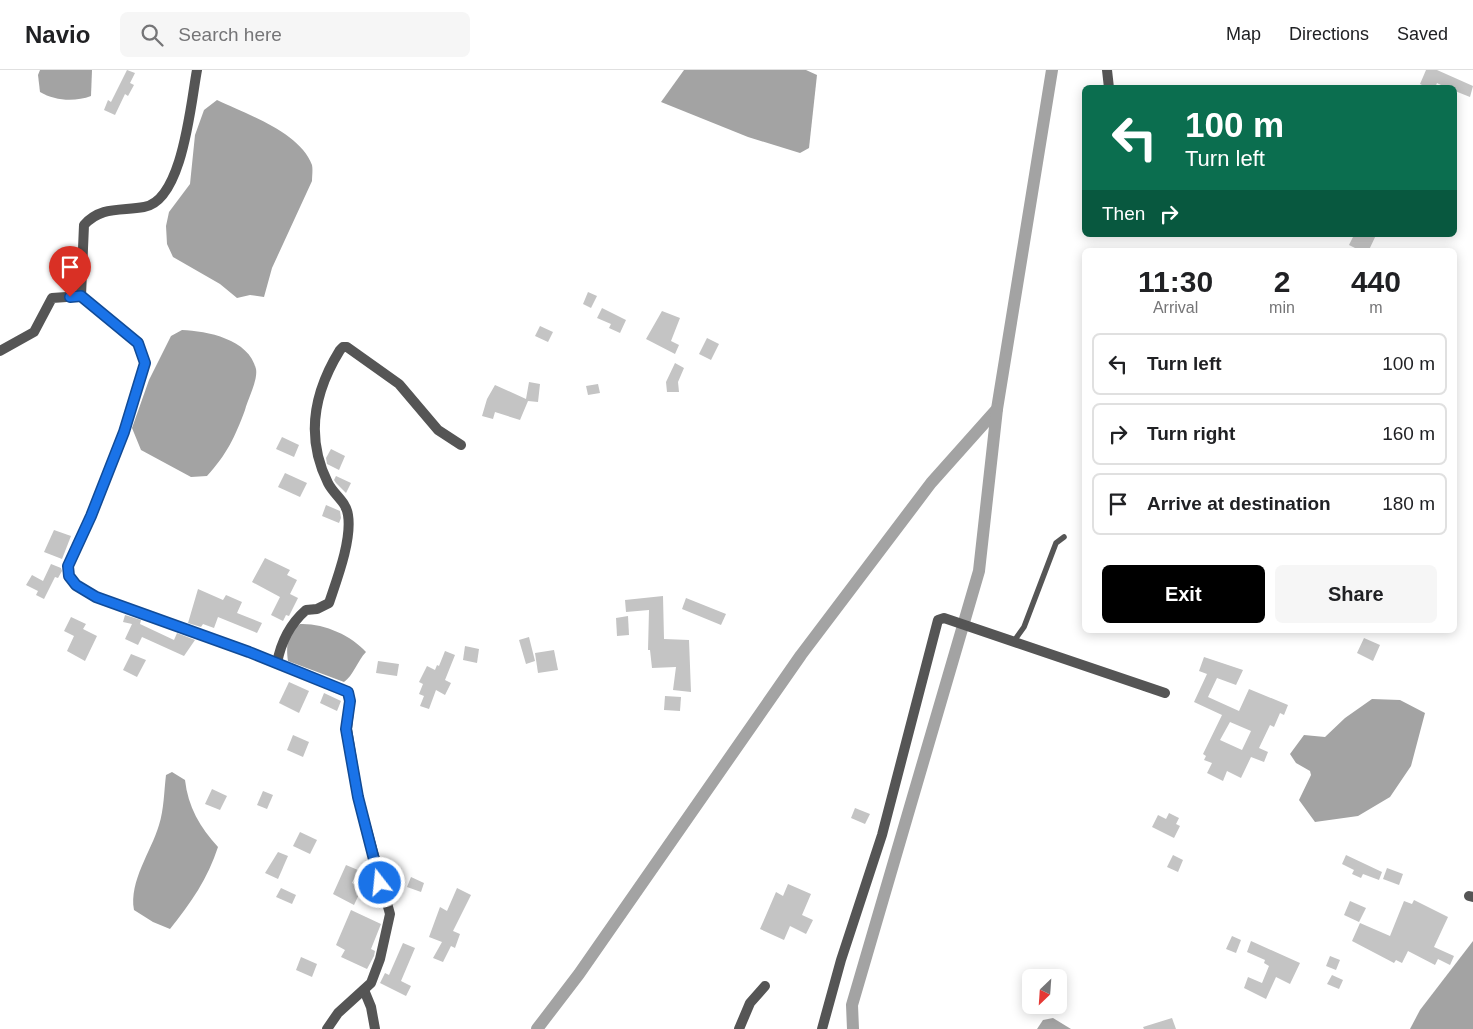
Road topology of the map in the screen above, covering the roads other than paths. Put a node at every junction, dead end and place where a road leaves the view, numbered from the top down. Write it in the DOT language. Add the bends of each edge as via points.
graph roads {
  1 [pos="196,70"];
  2 [pos="1107,70"];
  3 [pos="1109,85"];
  4 [pos="81,296"];
  5 [pos="0,351"];
  6 [pos="461,445"];
  7 [pos="1064,537"];
  8 [pos="1014,641"];
  9 [pos="277,663"];
  10 [pos="1165,693"];
  11 [pos="765,986"];
  12 [pos="364,990"];
  13 [pos="327,1029"];
  14 [pos="375,1029"];
  15 [pos="739,1029"];
  16 [pos="822,1029"];
  1 -- 4 [label="street" via="188,136 174,175 161,197 144,207 112,209 92,216 84,225"];
  2 -- 3 [label="street"];
  4 -- 5 [label="street" via="52,298 34,332"];
  4 -- 9 [label="street" via="138,343 145,363 124,432 68,566 69,576 76,585 96,597"];
  6 -- 9 [label="street" via="438,430 399,384 347,347 340,350 318,398 314,434 328,483 346,506 348,514 340,571 329,603 306,610 295,620"];
  7 -- 8 [label="lane" via="1056,543 1024,627"];
  8 -- 10 [label="street"];
  8 -- 16 [label="street" via="944,618 938,620 882,835"];
  9 -- 12 [label="street" via="348,692 346,729 358,797 390,914 380,959 371,983"];
  11 -- 15 [label="street" via="750,1004"];
  12 -- 13 [label="street" via="338,1013"];
  12 -- 14 [label="street"];
}
